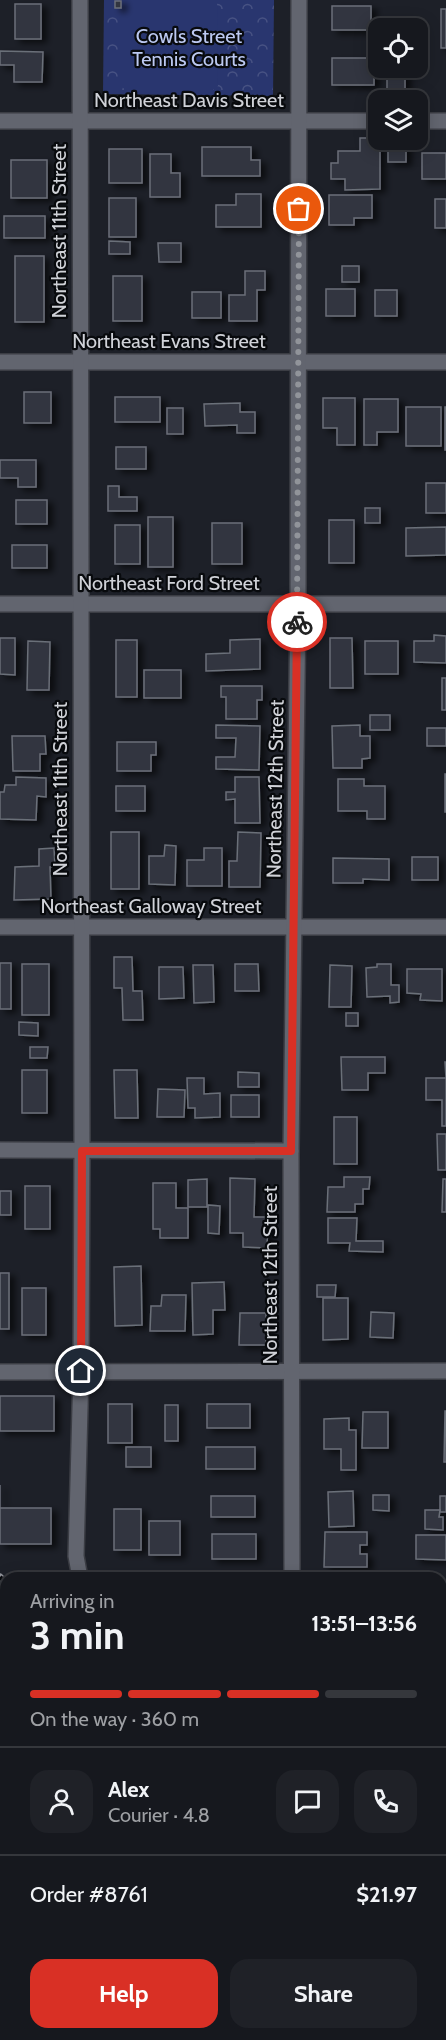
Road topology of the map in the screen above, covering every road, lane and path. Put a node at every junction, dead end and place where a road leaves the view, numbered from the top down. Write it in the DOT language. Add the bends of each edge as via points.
graph roads {
  1 [pos="80,0"];
  2 [pos="299,0"];
  3 [pos="0,121"];
  4 [pos="80,121"];
  5 [pos="300,121"];
  6 [pos="368,121"];
  7 [pos="428,121"];
  8 [pos="446,121"];
  9 [pos="0,362"];
  10 [pos="79,362"];
  11 [pos="297,362"];
  12 [pos="446,362"];
  13 [pos="0,604"];
  14 [pos="81,604"];
  15 [pos="298,604"];
  16 [pos="446,604"];
  17 [pos="0,927"];
  18 [pos="81,927"];
  19 [pos="294,927"];
  20 [pos="446,927"];
  21 [pos="0,1150"];
  22 [pos="82,1151"];
  23 [pos="291,1151"];
  24 [pos="0,1371"];
  25 [pos="81,1371"];
  26 [pos="446,1371"];
  27 [pos="291,1372"];
  28 [pos="79,1572"];
  29 [pos="292,1572"];
  1 -- 4 [label="street, Northeast 11th Street"];
  2 -- 5 [label="street, Northeast 12th Street"];
  3 -- 4 [label="street, Northeast Davis Street"];
  4 -- 5 [label="street, Northeast Davis Street"];
  4 -- 10 [label="street, Northeast 11th Street"];
  5 -- 6 [label="street, Northeast Davis Street"];
  5 -- 11 [label="street, Northeast 12th Street"];
  7 -- 8 [label="street"];
  9 -- 10 [label="street, Northeast Evans Street"];
  10 -- 11 [label="street, Northeast Evans Street"];
  10 -- 14 [label="street, Northeast 11th Street"];
  11 -- 12 [label="street, Northeast Evans Street"];
  11 -- 15 [label="street, Northeast 12th Street"];
  13 -- 14 [label="street, Northeast Ford Street"];
  14 -- 15 [label="street, Northeast Ford Street"];
  14 -- 18 [label="street, Northeast 11th Street"];
  15 -- 16 [label="street, Northeast Ford Street"];
  15 -- 19 [label="street, Northeast 12th Street"];
  17 -- 18 [label="street, Northeast Galloway Street"];
  18 -- 19 [label="street, Northeast Galloway Street"];
  18 -- 22 [label="street, Northeast 11th Street"];
  19 -- 20 [label="street, Northeast Galloway Street"];
  19 -- 23 [label="street, Northeast 12th Street"];
  21 -- 22 [label="street"];
  22 -- 23 [label="street"];
  22 -- 25 [label="street, Northeast 11th Street"];
  23 -- 27 [label="street, Northeast 12th Street"];
  24 -- 25 [label="street"];
  25 -- 27 [label="street"];
  25 -- 28 [label="street, Northeast 11th Street" via="76,1556"];
  26 -- 27 [label="street"];
  27 -- 29 [label="street, Northeast 12th Street"];
}
